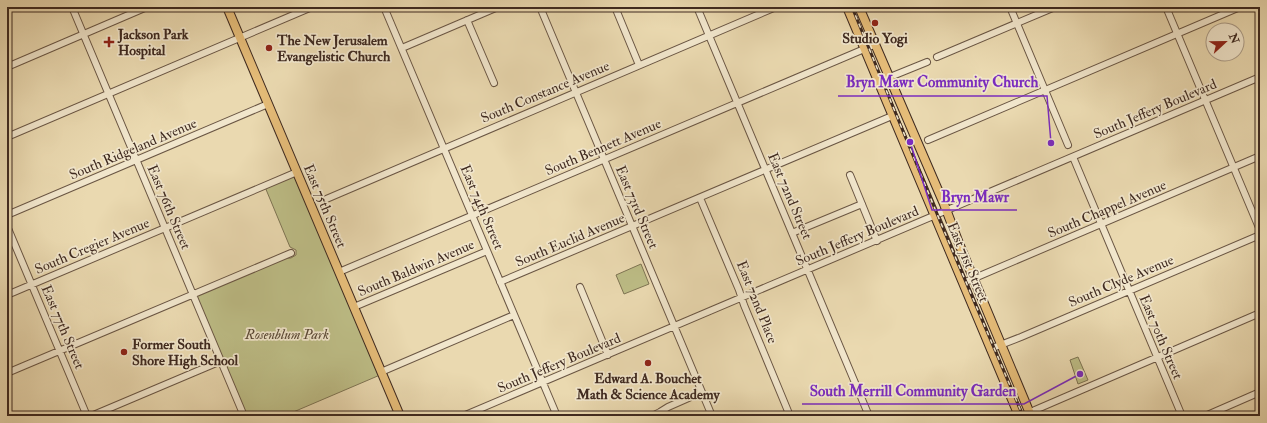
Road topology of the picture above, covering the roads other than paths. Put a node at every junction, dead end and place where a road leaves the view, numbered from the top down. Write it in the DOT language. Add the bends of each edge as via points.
graph roads {
  1 [pos="72,7"];
  2 [pos="147,7"];
  3 [pos="227,7"];
  4 [pos="384,7"];
  5 [pos="498,7"];
  6 [pos="540,7"];
  7 [pos="615,7"];
  8 [pos="697,7"];
  9 [pos="775,7"];
  10 [pos="847,7"];
  11 [pos="1010,7"];
  12 [pos="1055,7"];
  13 [pos="1166,7"];
  14 [pos="1240,7"];
  15 [pos="308,8"];
  16 [pos="863,8"];
  17 [pos="467,20"];
  18 [pos="1017,23"];
  19 [pos="83,34"];
  20 [pos="1178,34"];
  21 [pos="709,35"];
  22 [pos="240,38"];
  23 [pos="876,44"];
  24 [pos="402,48"];
  25 [pos="864,49"];
  26 [pos="937,57"];
  27 [pos="927,62"];
  28 [pos="639,65"];
  29 [pos="7,66"];
  30 [pos="890,77"];
  31 [pos="1260,77"];
  32 [pos="494,83"];
  33 [pos="1045,90"];
  34 [pos="576,92"];
  35 [pos="109,94"];
  36 [pos="1206,101"];
  37 [pos="737,103"];
  38 [pos="268,104"];
  39 [pos="892,116"];
  40 [pos="7,137"];
  41 [pos="928,140"];
  42 [pos="1068,145"];
  43 [pos="444,148"];
  44 [pos="1260,156"];
  45 [pos="1073,157"];
  46 [pos="604,159"];
  47 [pos="137,161"];
  48 [pos="1234,168"];
  49 [pos="766,170"];
  50 [pos="297,172"];
  51 [pos="850,176"];
  52 [pos="700,198"];
  53 [pos="324,200"];
  54 [pos="862,204"];
  55 [pos="946,211"];
  56 [pos="7,215"];
  57 [pos="472,215"];
  58 [pos="934,216"];
  59 [pos="1101,224"];
  60 [pos="7,226"];
  61 [pos="633,226"];
  62 [pos="165,228"];
  63 [pos="1260,230"];
  64 [pos="792,234"];
  65 [pos="1260,235"];
  66 [pos="877,241"];
  67 [pos="487,251"];
  68 [pos="291,252"];
  69 [pos="808,270"];
  70 [pos="339,272"];
  71 [pos="973,278"];
  72 [pos="500,282"];
  73 [pos="963,283"];
  74 [pos="32,284"];
  75 [pos="580,287"];
  76 [pos="1129,291"];
  77 [pos="193,294"];
  78 [pos="7,295"];
  79 [pos="742,298"];
  80 [pos="354,307"];
  81 [pos="1260,313"];
  82 [pos="514,315"];
  83 [pos="675,327"];
  84 [pos="1001,345"];
  85 [pos="990,349"];
  86 [pos="60,351"];
  87 [pos="608,355"];
  88 [pos="1157,358"];
  89 [pos="221,361"];
  90 [pos="381,372"];
  91 [pos="7,374"];
  92 [pos="543,382"];
  93 [pos="702,392"];
  94 [pos="1260,392"];
  95 [pos="1028,415"];
  96 [pos="88,416"];
  97 [pos="91,416"];
  98 [pos="244,416"];
  99 [pos="400,416"];
  100 [pos="463,416"];
  101 [pos="557,416"];
  102 [pos="652,416"];
  103 [pos="712,416"];
  104 [pos="790,416"];
  105 [pos="869,416"];
  106 [pos="1019,416"];
  107 [pos="1182,416"];
  108 [pos="1205,416"];
  1 -- 19 [label="street, East 76th Street"];
  2 -- 19 [label="street"];
  3 -- 22 [label="main road, East 75th Street"];
  4 -- 24 [label="street, East 74th Street"];
  5 -- 17 [label="street"];
  6 -- 34 [label="street, East 73rd Street"];
  7 -- 28 [label="street"];
  8 -- 21 [label="street, East 72nd Street"];
  9 -- 21 [label="street, South Constance Avenue"];
  10 -- 25 [label="main road, East 71st Street"];
  11 -- 18 [label="street"];
  12 -- 18 [label="street"];
  13 -- 20 [label="street"];
  14 -- 20 [label="street"];
  15 -- 22 [label="street"];
  16 -- 23 [label="main road, East 71st Street"];
  17 -- 24 [label="street"];
  17 -- 32 [label="street"];
  18 -- 26 [label="street"];
  18 -- 33 [label="street"];
  19 -- 29 [label="street"];
  19 -- 35 [label="street, East 76th Street"];
  20 -- 33 [label="street"];
  20 -- 36 [label="street"];
  21 -- 28 [label="street, South Constance Avenue"];
  21 -- 37 [label="street, East 72nd Street"];
  22 -- 35 [label="street"];
  22 -- 38 [label="main road, East 75th Street"];
  23 -- 25 [label="street, South Bennett Avenue"];
  23 -- 30 [label="main road, East 71st Street"];
  24 -- 43 [label="street, East 74th Street"];
  25 -- 37 [label="street, South Bennett Avenue"];
  25 -- 39 [label="main road, East 71st Street"];
  27 -- 30 [label="street"];
  28 -- 34 [label="street, South Constance Avenue"];
  30 -- 55 [label="main road, East 71st Street"];
  31 -- 36 [label="street, South Jeffery Boulevard"];
  33 -- 41 [label="street"];
  33 -- 42 [label="street"];
  34 -- 43 [label="street, South Constance Avenue"];
  34 -- 46 [label="street, East 73rd Street"];
  35 -- 40 [label="street"];
  35 -- 47 [label="street, East 76th Street"];
  36 -- 45 [label="street, South Jeffery Boulevard"];
  36 -- 48 [label="street"];
  37 -- 46 [label="street, South Bennett Avenue"];
  37 -- 49 [label="street, East 72nd Street"];
  38 -- 47 [label="street, South Ridgeland Avenue"];
  38 -- 50 [label="main road, East 75th Street"];
  39 -- 49 [label="street, South Euclid Avenue"];
  39 -- 58 [label="main road, East 71st Street"];
  43 -- 53 [label="street, South Constance Avenue"];
  43 -- 57 [label="street, East 74th Street"];
  44 -- 48 [label="street, South Chappel Avenue"];
  45 -- 55 [label="street, South Jeffery Boulevard"];
  45 -- 59 [label="street, East 70th Street"];
  46 -- 57 [label="street, South Bennett Avenue"];
  46 -- 61 [label="street, East 73rd Street"];
  47 -- 56 [label="street, South Ridgeland Avenue"];
  47 -- 62 [label="street, East 76th Street"];
  48 -- 59 [label="street, South Chappel Avenue"];
  48 -- 63 [label="street"];
  49 -- 52 [label="street, South Euclid Avenue"];
  49 -- 64 [label="street, East 72nd Street"];
  50 -- 62 [label="street, South Cregier Avenue"];
  50 -- 70 [label="main road, East 75th Street"];
  51 -- 54 [label="street"];
  52 -- 61 [label="street, South Euclid Avenue"];
  52 -- 79 [label="street, East 72nd Place"];
  54 -- 64 [label="street"];
  54 -- 66 [label="street"];
  55 -- 58 [label="street, South Jeffery Boulevard"];
  55 -- 71 [label="main road, East 71st Street"];
  57 -- 67 [label="street, East 74th Street"];
  57 -- 70 [label="street, South Bennett Avenue"];
  58 -- 66 [label="street, South Jeffery Boulevard"];
  58 -- 73 [label="main road, East 71st Street"];
  59 -- 71 [label="street, South Chappel Avenue"];
  59 -- 76 [label="street, East 70th Street"];
  60 -- 74 [label="street, East 77th Street"];
  61 -- 72 [label="street, South Euclid Avenue"];
  61 -- 83 [label="street, East 73rd Street"];
  62 -- 74 [label="street, South Cregier Avenue"];
  62 -- 77 [label="street, East 76th Street"];
  64 -- 69 [label="street, East 72nd Street"];
  65 -- 76 [label="street, South Clyde Avenue"];
  66 -- 69 [label="street, South Jeffery Boulevard"];
  67 -- 72 [label="street, East 74th Street"];
  67 -- 80 [label="street, South Baldwin Avenue"];
  68 -- 77 [label="street"];
  69 -- 79 [label="street, South Jeffery Boulevard"];
  69 -- 105 [label="street, East 72nd Street"];
  70 -- 80 [label="main road, East 75th Street"];
  71 -- 73 [label="street, South Chappel Avenue"];
  71 -- 84 [label="main road, East 71st Street"];
  72 -- 82 [label="street, East 74th Street"];
  73 -- 85 [label="main road, East 71st Street"];
  74 -- 78 [label="street, South Cregier Avenue"];
  74 -- 86 [label="street, East 77th Street"];
  75 -- 87 [label="street"];
  76 -- 84 [label="street, South Clyde Avenue"];
  76 -- 88 [label="street, East 70th Street"];
  77 -- 86 [label="street"];
  77 -- 89 [label="street, East 76th Street"];
  79 -- 83 [label="street, South Jeffery Boulevard"];
  79 -- 104 [label="street, East 72nd Place"];
  80 -- 90 [label="main road, East 75th Street"];
  81 -- 88 [label="street"];
  82 -- 90 [label="street"];
  82 -- 92 [label="street, East 74th Street"];
  83 -- 87 [label="street, South Jeffery Boulevard"];
  83 -- 93 [label="street, East 73rd Street"];
  84 -- 85 [label="street, South Clyde Avenue"];
  84 -- 95 [label="main road, East 71st Street"];
  85 -- 106 [label="main road, East 71st Street"];
  86 -- 91 [label="street"];
  86 -- 96 [label="street, East 77th Street"];
  87 -- 92 [label="street, South Jeffery Boulevard"];
  88 -- 95 [label="street"];
  88 -- 107 [label="street, East 70th Street"];
  89 -- 97 [label="street"];
  89 -- 98 [label="street, East 76th Street"];
  90 -- 99 [label="main road, East 75th Street"];
  92 -- 100 [label="street, South Jeffery Boulevard"];
  92 -- 101 [label="street, East 74th Street"];
  93 -- 102 [label="street"];
  93 -- 103 [label="street, East 73rd Street"];
  94 -- 108 [label="street"];
}
